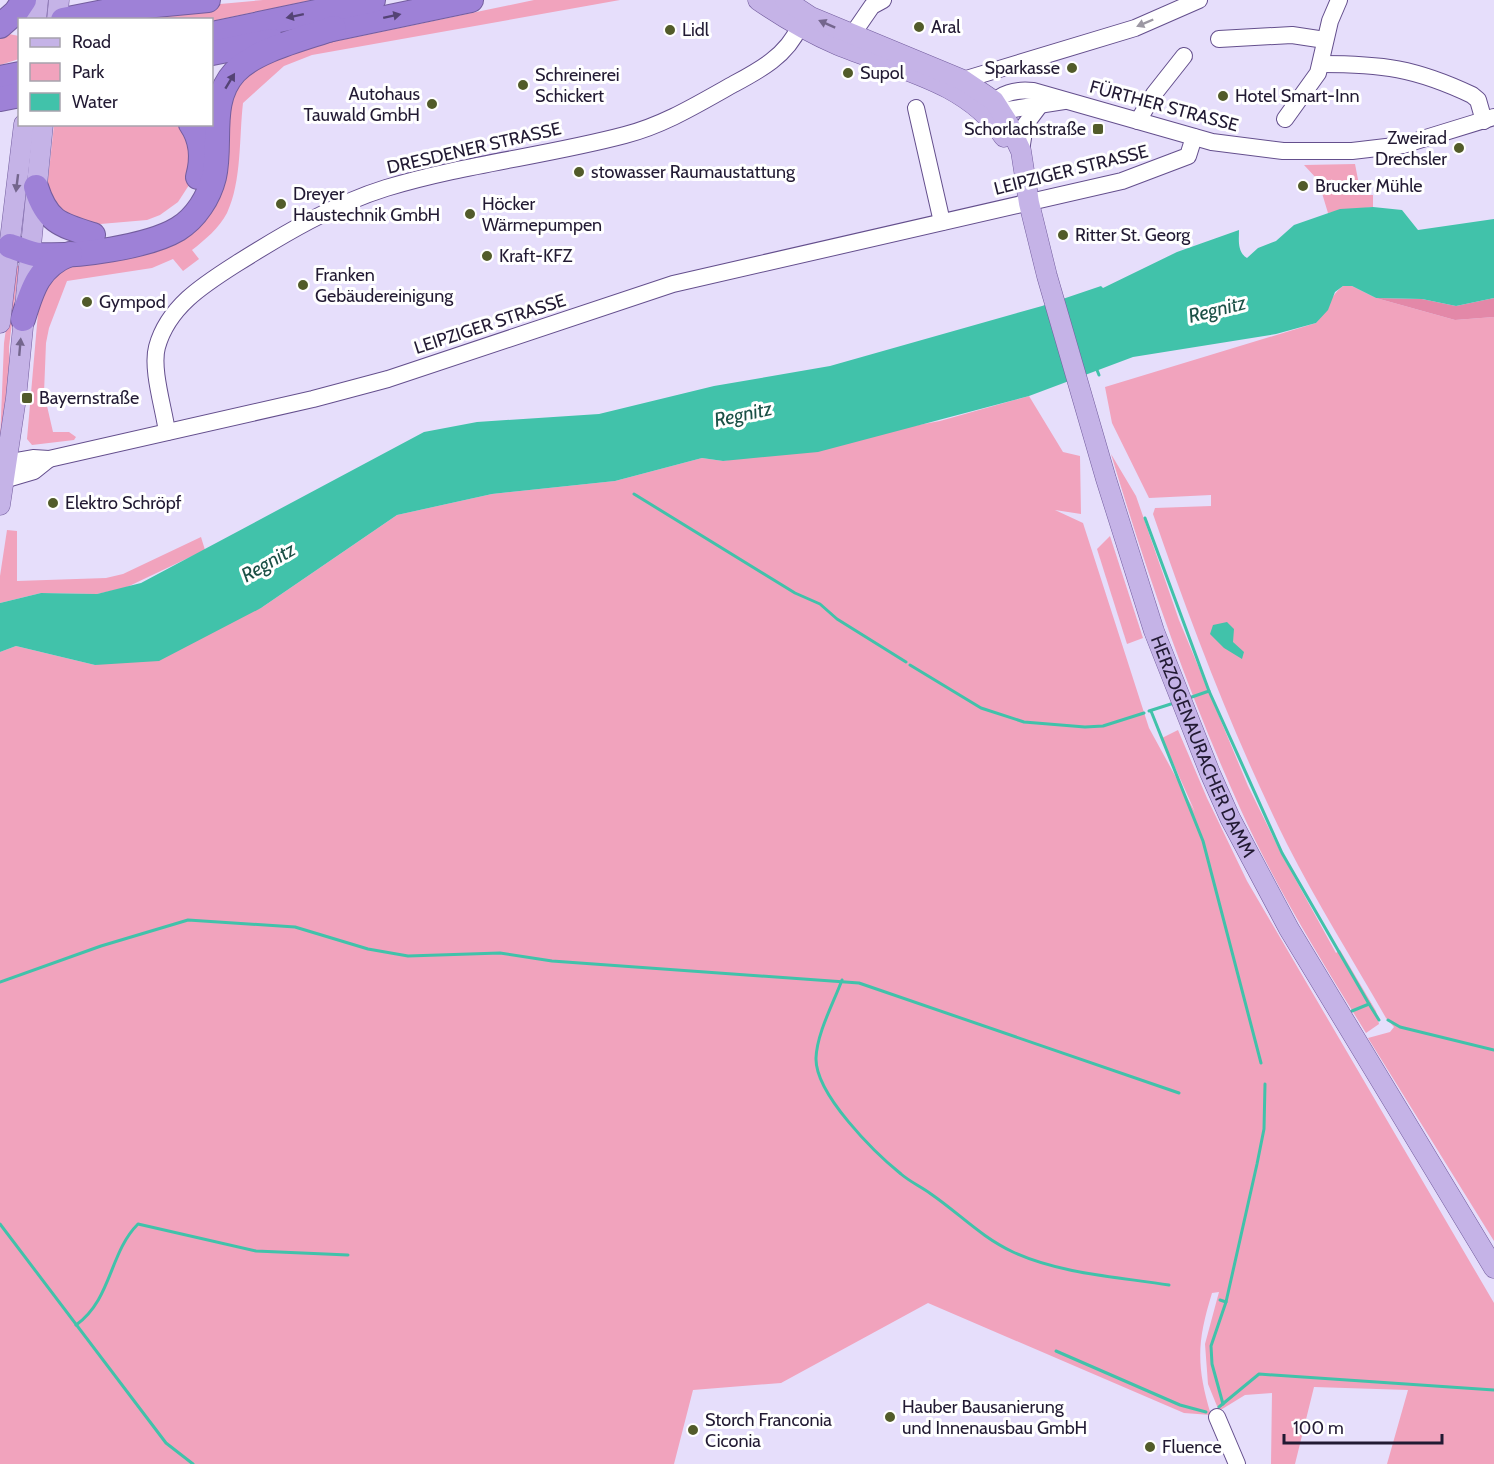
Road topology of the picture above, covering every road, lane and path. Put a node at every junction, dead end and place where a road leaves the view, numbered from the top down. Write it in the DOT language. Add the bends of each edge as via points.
graph roads {
  1 [pos="24,0"];
  2 [pos="38,0"];
  3 [pos="59,0"];
  4 [pos="86,0"];
  5 [pos="208,0"];
  6 [pos="373,0"];
  7 [pos="471,0"];
  8 [pos="758,0"];
  9 [pos="785,0"];
  10 [pos="883,0"];
  11 [pos="1199,0"];
  12 [pos="1339,0"];
  13 [pos="124,8"];
  14 [pos="36,18"];
  15 [pos="57,18"];
  16 [pos="73,18"];
  17 [pos="0,26"];
  18 [pos="800,27"];
  19 [pos="334,28"];
  20 [pos="18,30"];
  21 [pos="0,31"];
  22 [pos="213,34"];
  23 [pos="852,35"];
  24 [pos="1219,39"];
  25 [pos="1325,40"];
  26 [pos="213,53"];
  27 [pos="1184,56"];
  28 [pos="1321,64"];
  29 [pos="963,80"];
  30 [pos="1071,101"];
  31 [pos="1040,105"];
  32 [pos="916,108"];
  33 [pos="993,109"];
  34 [pos="1286,119"];
  35 [pos="1489,119"];
  36 [pos="1138,121"];
  37 [pos="24,126"];
  38 [pos="43,126"];
  39 [pos="192,126"];
  40 [pos="1194,137"];
  41 [pos="1021,152"];
  42 [pos="1024,176"];
  43 [pos="36,187"];
  44 [pos="1029,203"];
  45 [pos="942,222"];
  46 [pos="93,235"];
  47 [pos="24,246"];
  48 [pos="72,253"];
  49 [pos="11,321"];
  50 [pos="167,432"];
  51 [pos="3,471"];
  52 [pos="0,505"];
  53 [pos="1494,1268"];
  54 [pos="1217,1418"];
  55 [pos="1237,1464"];
  1 -- 17 [label="highway"];
  2 -- 14 [label="main road"];
  3 -- 15 [label="main road"];
  4 -- 13 [label="highway"];
  5 -- 13 [label="highway"];
  6 -- 22 [label="highway, one-way"];
  19 -- 7 [label="highway, one-way"];
  8 -- 18 [label="main road"];
  23 -- 9 [label="main road, one-way" via="811,17"];
  10 -- 23 [label="street" via="872,6"];
  11 -- 29 [label="street, one-way" via="1135,28"];
  12 -- 25 [label="street"];
  13 -- 16 [label="highway"];
  18 -- 33 [label="main road"];
  18 -- 50 [label="street, DRESDENER STRASSE" via="782,54 680,114 627,135 443,172 383,189 305,224 231,268 185,302 165,324 156,350 156,364"];
  19 -- 26 [label="highway"];
  48 -- 19 [label="highway, one-way" via="128,247 179,228 201,207 209,193 216,161 219,104 235,71 266,53"];
  20 -- 21 [label="highway"];
  23 -- 29 [label="main road"];
  24 -- 25 [label="street" via="1292,35"];
  25 -- 28 [label="street"];
  27 -- 36 [label="street"];
  28 -- 34 [label="street"];
  28 -- 35 [label="street" via="1384,66 1419,72 1478,99"];
  29 -- 33 [label="main road"];
  30 -- 31 [label="street, FÜRTHER STRASSE"];
  30 -- 33 [label="street, FÜRTHER STRASSE" via="1045,92 1022,90 1006,93"];
  30 -- 36 [label="street, FÜRTHER STRASSE"];
  31 -- 33 [label="street, FÜRTHER STRASSE"];
  31 -- 41 [label="street" via="1025,124"];
  32 -- 45 [label="street"];
  33 -- 41 [label="main road, HERZOGENAURACHER DAMM"];
  33 -- 42 [label="main road, HERZOGENAURACHER DAMM"];
  35 -- 40 [label="street, FÜRTHER STRASSE" via="1425,140 1352,152 1260,149"];
  36 -- 40 [label="street, FÜRTHER STRASSE"];
  37 -- 47 [label="main road, one-way"];
  38 -- 43 [label="main road"];
  39 -- 46 [label="highway" via="200,145 201,165 195,184 179,207 157,222"];
  40 -- 44 [label="street, LEIPZIGER STRASSE" via="1191,151 1180,160 1122,181"];
  41 -- 42 [label="main road, HERZOGENAURACHER DAMM"];
  42 -- 44 [label="main road, HERZOGENAURACHER DAMM"];
  43 -- 46 [label="highway" via="44,209 54,220"];
  43 -- 47 [label="main road"];
  44 -- 45 [label="street, LEIPZIGER STRASSE"];
  44 -- 53 [label="main road, HERZOGENAURACHER DAMM" via="1077,382 1154,631 1230,818 1313,971"];
  45 -- 50 [label="street, LEIPZIGER STRASSE" via="673,284 388,379"];
  46 -- 47 [label="highway"];
  47 -- 48 [label="highway"];
  47 -- 49 [label="main road"];
  48 -- 49 [label="highway" via="53,261 40,275"];
  51 -- 49 [label="main road, one-way"];
  50 -- 51 [label="street, LEIPZIGER STRASSE" via="49,459 34,471"];
  51 -- 52 [label="main road"];
  54 -- 55 [label="street"];
}
